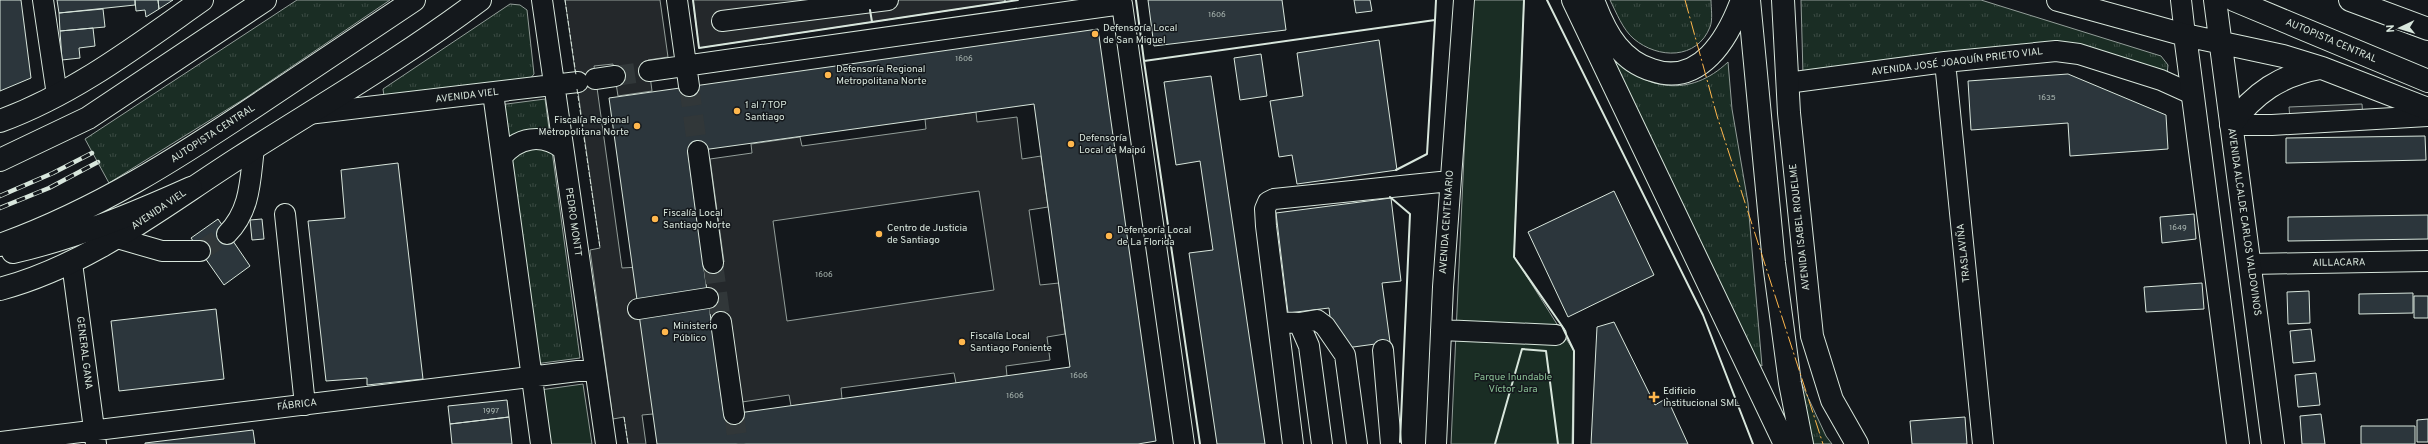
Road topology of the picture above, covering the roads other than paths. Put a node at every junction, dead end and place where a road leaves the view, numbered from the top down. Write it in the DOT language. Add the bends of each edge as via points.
graph roads {
  1 [pos="43,0"];
  2 [pos="202,0"];
  3 [pos="265,0"];
  4 [pos="414,0"];
  5 [pos="480,0"];
  6 [pos="542,0"];
  7 [pos="678,0"];
  8 [pos="888,0"];
  9 [pos="1464,0"];
  10 [pos="1573,0"];
  11 [pos="1592,0"];
  12 [pos="1742,0"];
  13 [pos="1749,0"];
  14 [pos="1783,0"];
  15 [pos="2058,0"];
  16 [pos="2181,0"];
  17 [pos="2215,0"];
  18 [pos="2234,0"];
  19 [pos="2350,0"];
  20 [pos="852,2"];
  21 [pos="722,21"];
  22 [pos="2428,29"];
  23 [pos="2185,35"];
  24 [pos="2220,41"];
  25 [pos="1945,62"];
  26 [pos="686,65"];
  27 [pos="2322,68"];
  28 [pos="649,71"];
  29 [pos="615,76"];
  30 [pos="2428,81"];
  31 [pos="1787,83"];
  32 [pos="554,86"];
  33 [pos="689,86"];
  34 [pos="493,93"];
  35 [pos="2192,94"];
  36 [pos="57,95"];
  37 [pos="2428,109"];
  38 [pos="308,114"];
  39 [pos="2428,116"];
  40 [pos="0,121"];
  41 [pos="2231,124"];
  42 [pos="254,148"];
  43 [pos="563,149"];
  44 [pos="698,151"];
  45 [pos="502,157"];
  46 [pos="0,160"];
  47 [pos="1450,181"];
  48 [pos="191,188"];
  49 [pos="285,214"];
  50 [pos="228,234"];
  51 [pos="117,238"];
  52 [pos="0,245"];
  53 [pos="200,251"];
  54 [pos="0,255"];
  55 [pos="2428,261"];
  56 [pos="72,263"];
  57 [pos="713,264"];
  58 [pos="2250,264"];
  59 [pos="0,289"];
  60 [pos="708,298"];
  61 [pos="638,309"];
  62 [pos="2256,312"];
  63 [pos="2221,316"];
  64 [pos="721,322"];
  65 [pos="1279,322"];
  66 [pos="1299,323"];
  67 [pos="1441,330"];
  68 [pos="1556,335"];
  69 [pos="1383,350"];
  70 [pos="594,369"];
  71 [pos="532,377"];
  72 [pos="305,405"];
  73 [pos="734,414"];
  74 [pos="95,437"];
  75 [pos="0,442"];
  76 [pos="541,444"];
  77 [pos="606,444"];
  78 [pos="1184,444"];
  79 [pos="1293,444"];
  80 [pos="1322,444"];
  81 [pos="1357,444"];
  82 [pos="1391,444"];
  83 [pos="1436,444"];
  84 [pos="1785,444"];
  85 [pos="1802,444"];
  86 [pos="1857,444"];
  87 [pos="1983,444"];
  88 [pos="2238,444"];
  89 [pos="2273,444"];
  1 -- 36 [label="street"];
  2 -- 36 [label="main road" via="110,64"];
  3 -- 46 [label="main road" via="88,118"];
  4 -- 52 [label="main road, AUTOPISTA CENTRAL" via="142,180 61,221"];
  5 -- 38 [label="main road, AVENIDA VIEL" via="406,53"];
  6 -- 32 [label="street, PEDRO MONTT"];
  7 -- 26 [label="street"];
  8 -- 20 [label="street"];
  9 -- 47 [label="street, AVENIDA CENTENARIO"];
  10 -- 84 [label="main road"];
  11 -- 12 [label="main road" via="1606,29 1623,53 1646,68 1672,74 1698,66 1712,54 1727,34"];
  13 -- 85 [label="main road" via="1774,263 1787,361"];
  14 -- 31 [label="main road, AVENIDA ISABEL RIQUELME"];
  15 -- 23 [label="main road"];
  16 -- 23 [label="street"];
  17 -- 24 [label="main road, AVENIDA ALCALDE CARLOS VALDOVINOS"];
  18 -- 30 [label="main road, AUTOPISTA CENTRAL"];
  19 -- 22 [label="main road"];
  20 -- 21 [label="street"];
  23 -- 24 [label="main road"];
  23 -- 35 [label="main road"];
  24 -- 27 [label="main road"];
  24 -- 41 [label="main road, AVENIDA ALCALDE CARLOS VALDOVINOS"];
  25 -- 31 [label="street, AVENIDA JOSÉ JOAQUÍN PRIETO VIAL"];
  25 -- 35 [label="street, AVENIDA JOSÉ JOAQUÍN PRIETO VIAL" via="2037,52 2064,52 2079,54 2161,80"];
  25 -- 87 [label="street, TRASLAVIÑA"];
  26 -- 28 [label="street"];
  26 -- 33 [label="street"];
  26 -- 78 [label="street" via="1122,4"];
  27 -- 37 [label="main road"];
  27 -- 41 [label="main road" via="2296,73 2267,87"];
  29 -- 32 [label="street, AVENIDA VIEL"];
  31 -- 86 [label="main road, AVENIDA ISABEL RIQUELME" via="1812,336 1832,400"];
  32 -- 34 [label="street, AVENIDA VIEL"];
  32 -- 43 [label="street, PEDRO MONTT"];
  34 -- 38 [label="street, AVENIDA VIEL"];
  34 -- 45 [label="street"];
  35 -- 63 [label="main road"];
  36 -- 40 [label="main road"];
  38 -- 42 [label="main road, AVENIDA VIEL"];
  39 -- 41 [label="street" via="2272,125"];
  41 -- 58 [label="main road, AVENIDA ALCALDE CARLOS VALDOVINOS"];
  42 -- 48 [label="main road, AVENIDA VIEL"];
  42 -- 50 [label="street" via="245,208 241,218"];
  43 -- 45 [label="street" via="544,139 527,139 514,145"];
  43 -- 70 [label="street, PEDRO MONTT"];
  44 -- 57 [label="street"];
  45 -- 71 [label="street"];
  47 -- 65 [label="street" via="1274,199 1268,202 1265,209 1266,226"];
  47 -- 67 [label="street, AVENIDA CENTENARIO"];
  48 -- 51 [label="main road, AVENIDA VIEL"];
  48 -- 54 [label="main road" via="73,236"];
  49 -- 72 [label="street"];
  51 -- 53 [label="street" via="162,251"];
  51 -- 56 [label="main road, AVENIDA VIEL"];
  55 -- 58 [label="street, AILLACARA"];
  56 -- 59 [label="main road, AVENIDA VIEL"];
  56 -- 74 [label="street, GENERAL GANA"];
  58 -- 62 [label="main road, AVENIDA ALCALDE CARLOS VALDOVINOS"];
  60 -- 61 [label="street"];
  62 -- 63 [label="main road"];
  62 -- 89 [label="main road, AVENIDA ALCALDE CARLOS VALDOVINOS"];
  63 -- 88 [label="main road"];
  64 -- 73 [label="street"];
  65 -- 66 [label="street"];
  65 -- 79 [label="street"];
  66 -- 80 [label="street" via="1309,346"];
  66 -- 81 [label="street" via="1317,320 1325,326 1345,355"];
  67 -- 68 [label="street"];
  67 -- 83 [label="street, AVENIDA CENTENARIO"];
  69 -- 82 [label="street"];
  70 -- 71 [label="street, FÁBRICA"];
  70 -- 77 [label="street, PEDRO MONTT"];
  71 -- 72 [label="street, FÁBRICA"];
  71 -- 76 [label="street"];
  72 -- 74 [label="street, FÁBRICA"];
  74 -- 75 [label="street, FÁBRICA"];
}
